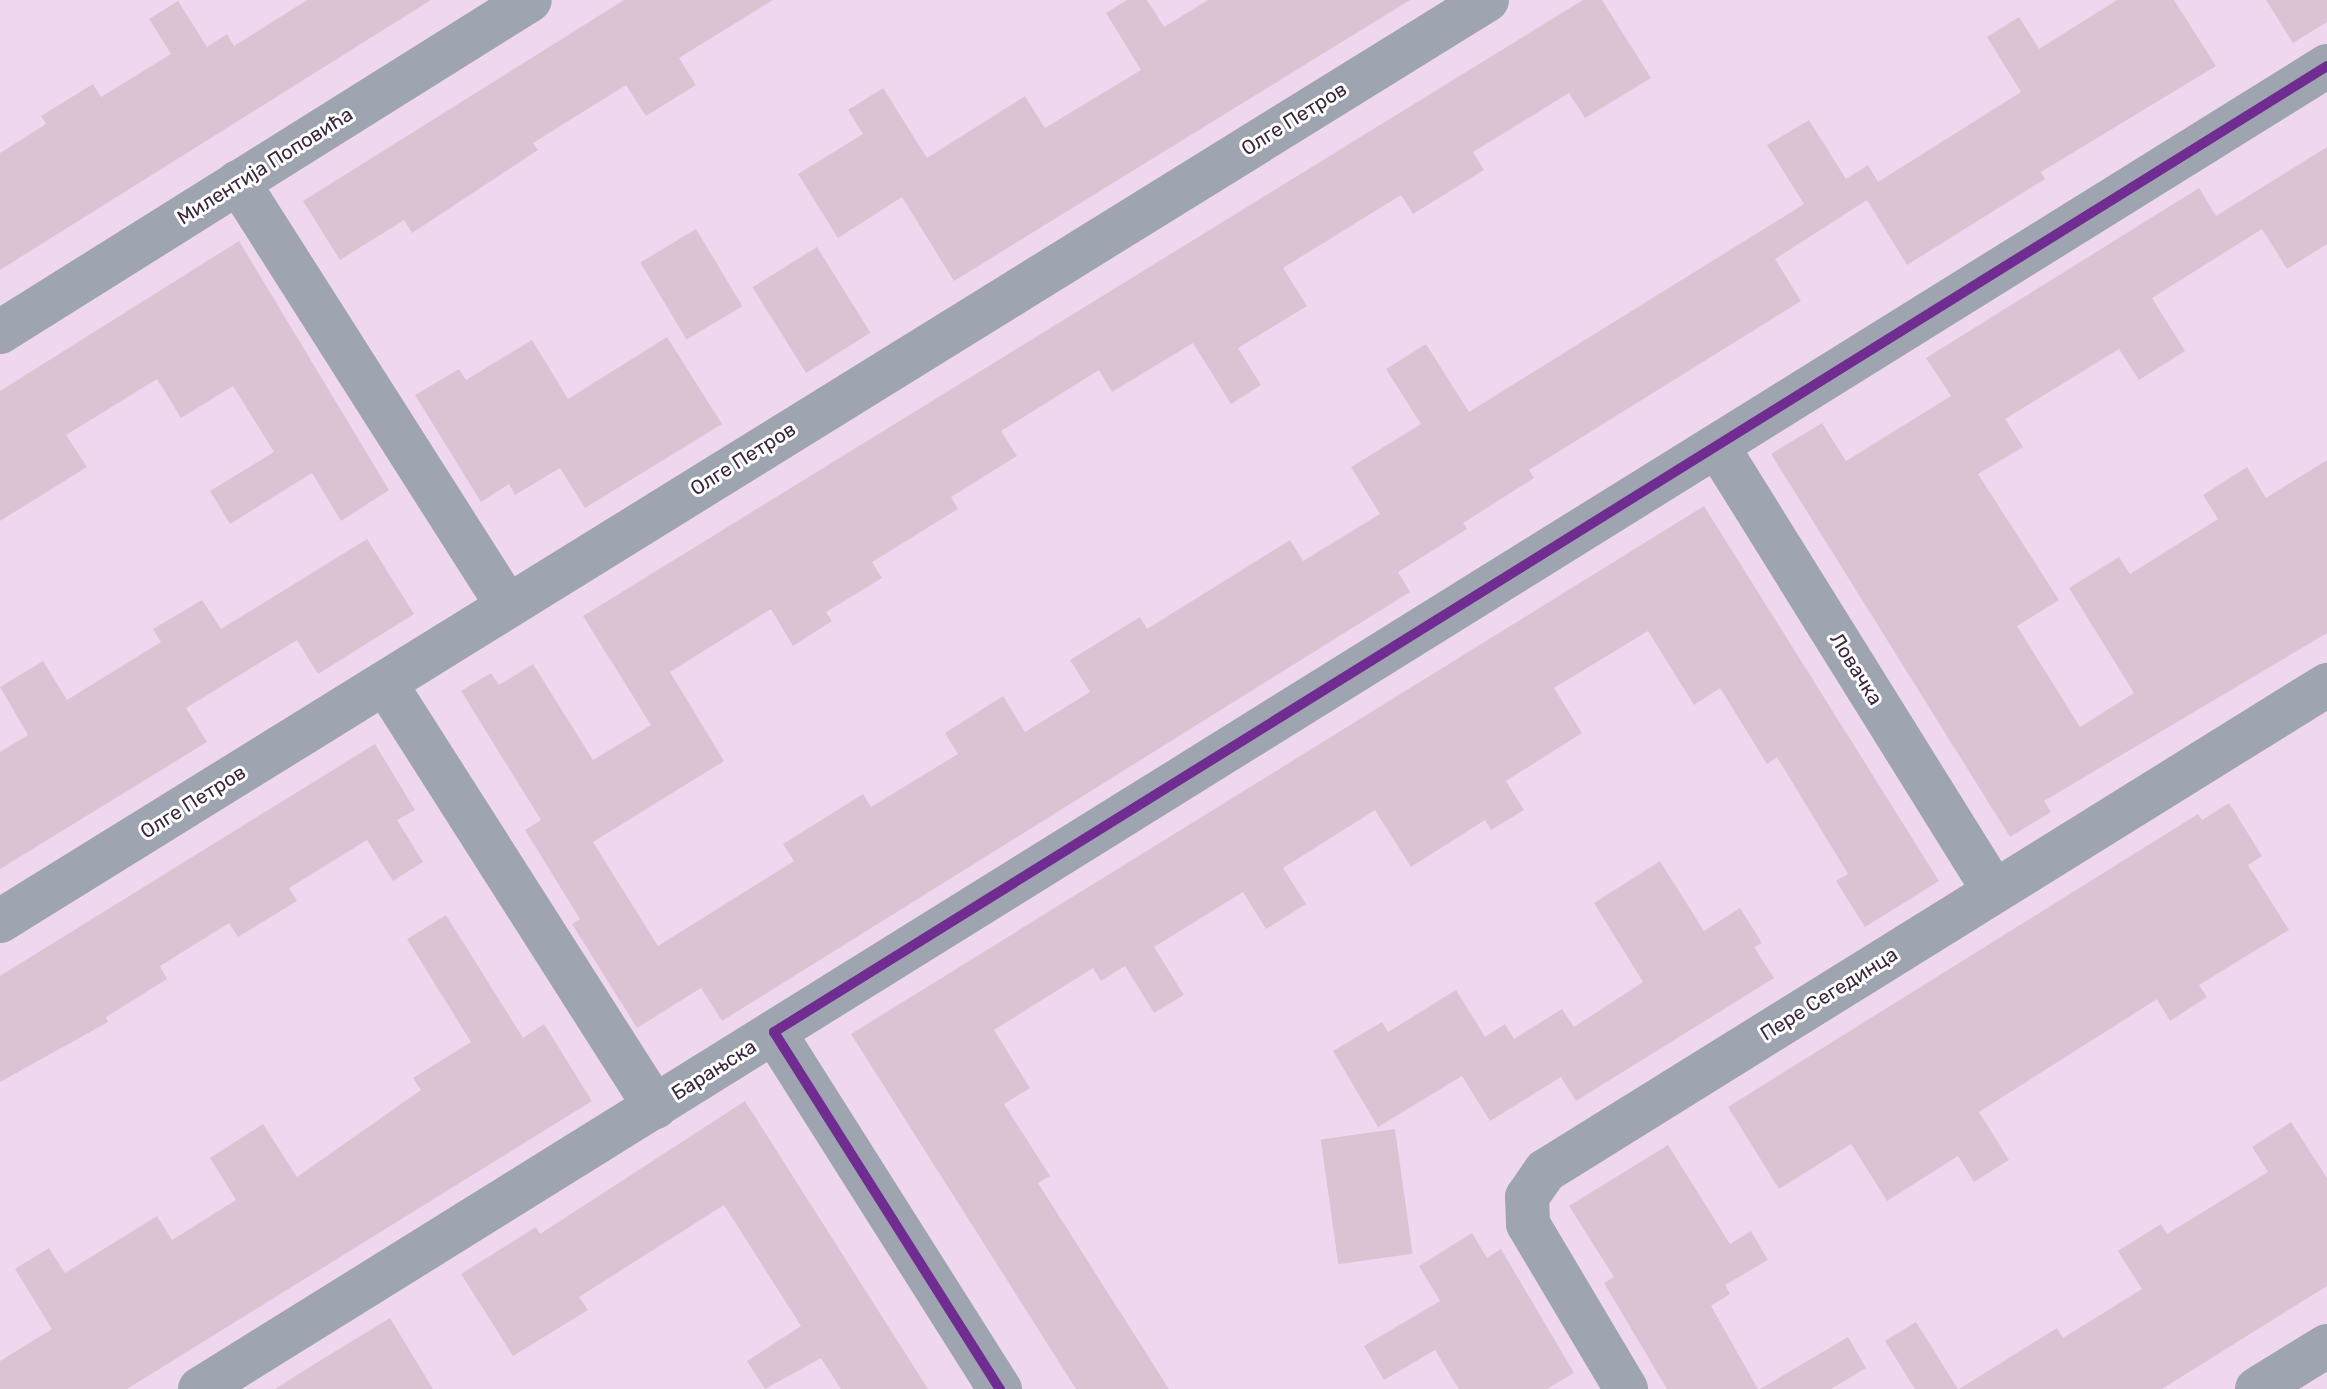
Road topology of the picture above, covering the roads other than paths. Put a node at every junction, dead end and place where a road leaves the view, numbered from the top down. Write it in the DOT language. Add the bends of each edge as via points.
graph roads {
  1 [pos="530,0"];
  2 [pos="1487,0"];
  3 [pos="2327,66"];
  4 [pos="238,182"];
  5 [pos="0,332"];
  6 [pos="1717,446"];
  7 [pos="507,605"];
  8 [pos="385,683"];
  9 [pos="2327,685"];
  10 [pos="1994,891"];
  11 [pos="0,921"];
  12 [pos="774,1032"];
  13 [pos="655,1107"];
  14 [pos="2327,1346"];
  15 [pos="200,1389"];
  16 [pos="1000,1389"];
  17 [pos="1626,1389"];
  18 [pos="2257,1389"];
  1 -- 4 [label="street, Милентија Поповића"];
  2 -- 7 [label="street, Олге Петров"];
  3 -- 6 [label="street, Барањска"];
  4 -- 5 [label="street, Милентија Поповића"];
  4 -- 7 [label="street"];
  6 -- 10 [label="street, Ловачка"];
  6 -- 12 [label="street, Барањска"];
  7 -- 8 [label="street, Олге Петров"];
  8 -- 11 [label="street, Олге Петров"];
  8 -- 13 [label="street"];
  9 -- 10 [label="street, Пере Сегединца"];
  10 -- 17 [label="street, Пере Сегединца" via="1534,1182 1527,1197 1528,1224"];
  12 -- 13 [label="street, Барањска"];
  12 -- 16 [label="street"];
  13 -- 15 [label="street, Барањска"];
  14 -- 18 [label="street"];
}
